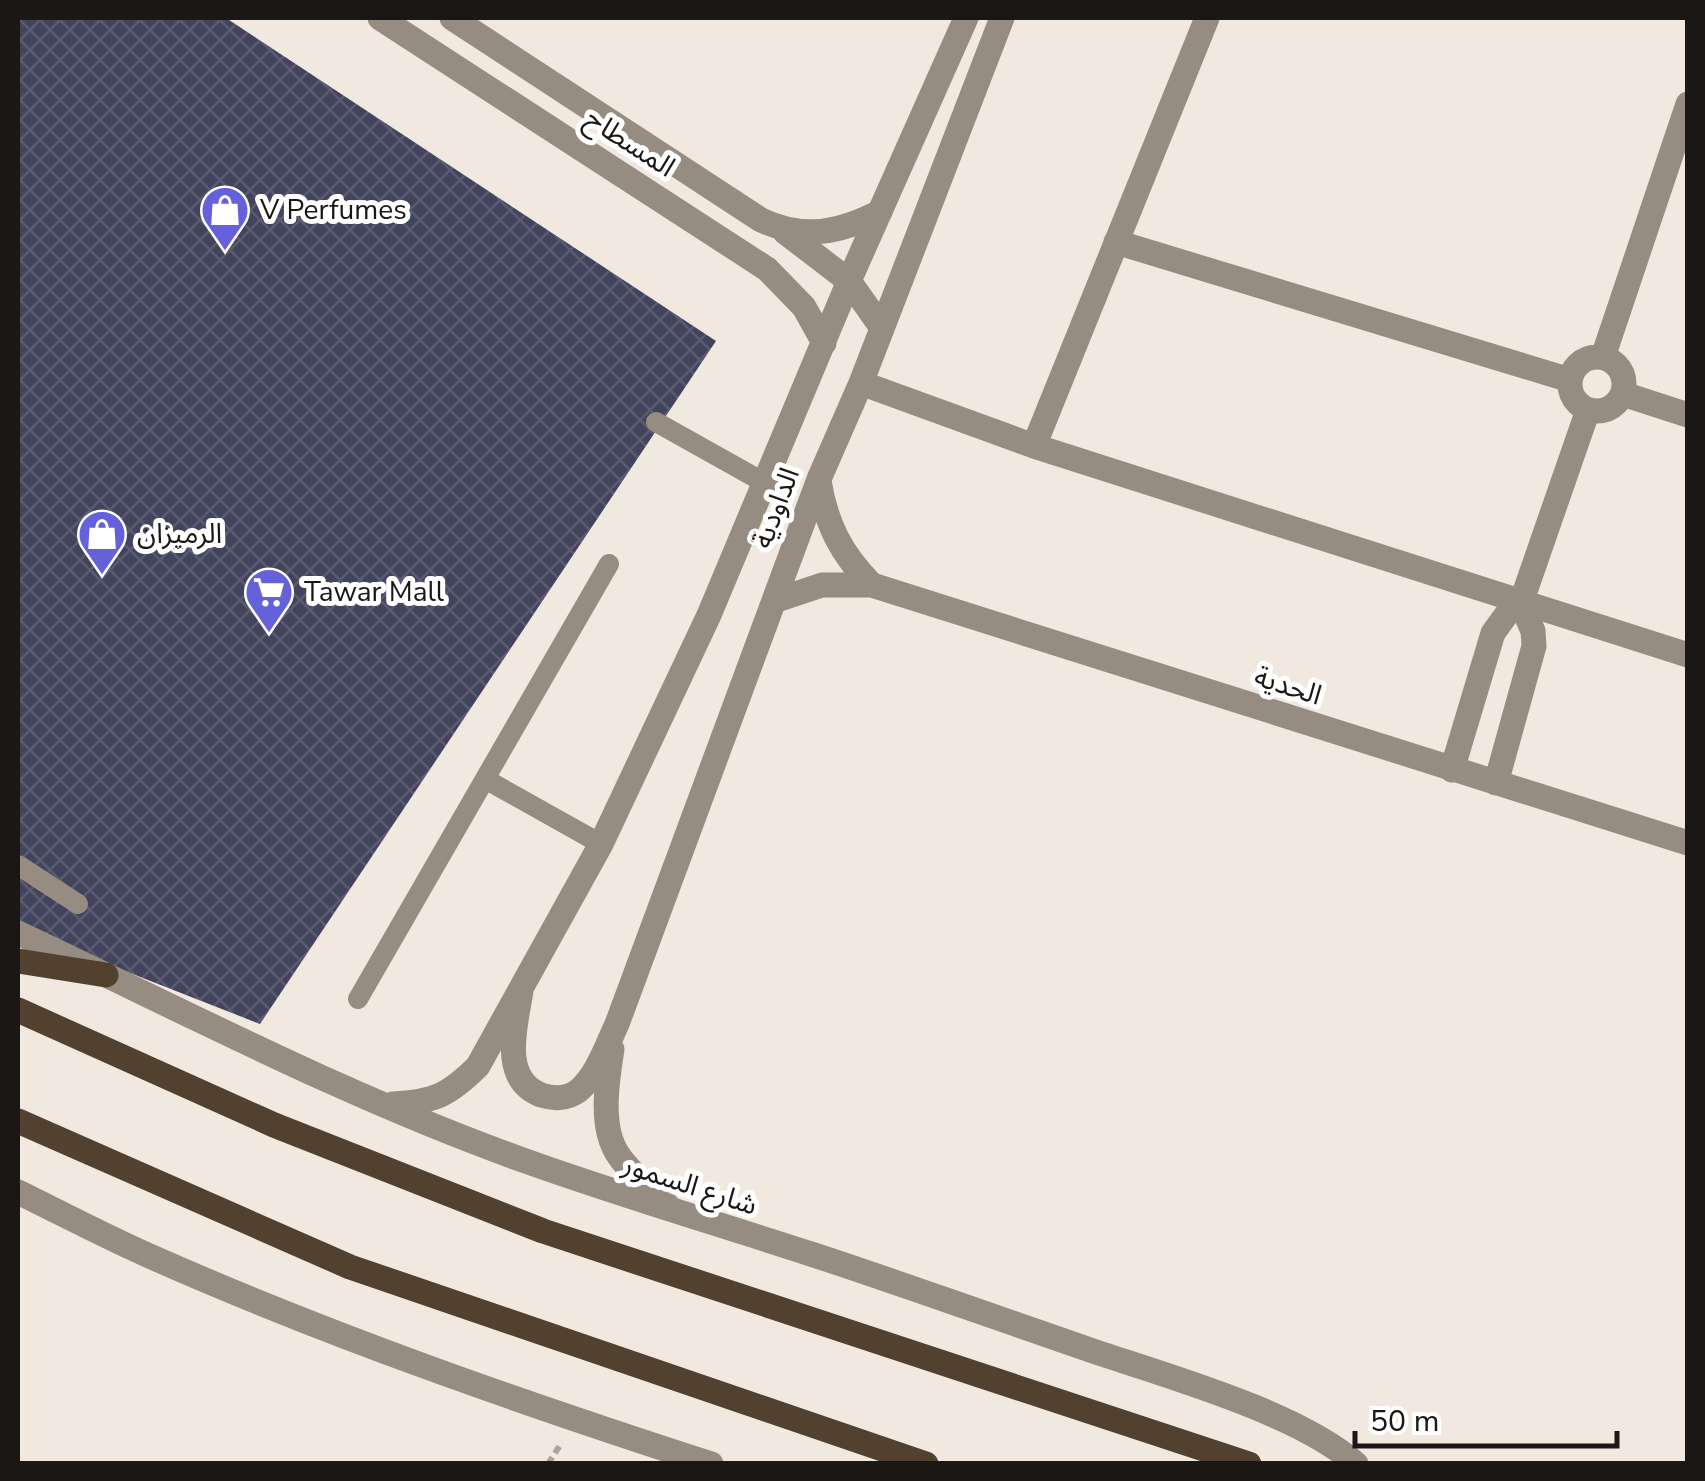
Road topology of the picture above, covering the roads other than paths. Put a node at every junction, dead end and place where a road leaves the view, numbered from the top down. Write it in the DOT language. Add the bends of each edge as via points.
graph roads {
  1 [pos="380,18"];
  2 [pos="452,18"];
  3 [pos="966,18"];
  4 [pos="1002,18"];
  5 [pos="1207,18"];
  6 [pos="1688,104"];
  7 [pos="880,212"];
  8 [pos="781,229"];
  9 [pos="1116,242"];
  10 [pos="849,281"];
  11 [pos="882,328"];
  12 [pos="824,343"];
  13 [pos="1603,357"];
  14 [pos="1570,380"];
  15 [pos="860,383"];
  16 [pos="1623,394"];
  17 [pos="1588,410"];
  18 [pos="1688,416"];
  19 [pos="656,422"];
  20 [pos="1034,446"];
  21 [pos="819,479"];
  22 [pos="765,483"];
  23 [pos="609,564"];
  24 [pos="872,585"];
  25 [pos="774,600"];
  26 [pos="1521,603"];
  27 [pos="1688,655"];
  28 [pos="1452,770"];
  29 [pos="485,779"];
  30 [pos="1496,782"];
  31 [pos="1688,843"];
  32 [pos="601,844"];
  33 [pos="18,865"];
  34 [pos="78,904"];
  35 [pos="18,933"];
  36 [pos="18,962"];
  37 [pos="106,975"];
  38 [pos="521,991"];
  39 [pos="358,999"];
  40 [pos="18,1010"];
  41 [pos="617,1024"];
  42 [pos="380,1104"];
  43 [pos="18,1121"];
  44 [pos="18,1192"];
  45 [pos="674,1212"];
  46 [pos="711,1464"];
  47 [pos="926,1464"];
  48 [pos="1249,1464"];
  49 [pos="1356,1464"];
  1 -- 12 [label="street, المسطاح" via="767,269 804,307"];
  2 -- 8 [label="street, المسطاح"];
  3 -- 7 [label="street, الداودية"];
  4 -- 11 [label="street, الداودية"];
  5 -- 9 [label="street"];
  6 -- 13 [label="street"];
  7 -- 8 [label="street, المسطاح" via="832,232"];
  7 -- 10 [label="street, الداودية"];
  8 -- 10 [label="street"];
  9 -- 14 [label="street"];
  9 -- 20 [label="street"];
  10 -- 11 [label="street"];
  10 -- 12 [label="street, الداودية"];
  11 -- 15 [label="street, الداودية"];
  12 -- 22 [label="street, الداودية"];
  13 -- 14 [label="street" via="1586,359"];
  13 -- 16 [label="street" via="1619,367"];
  14 -- 17 [label="street" via="1574,398"];
  15 -- 20 [label="street"];
  15 -- 21 [label="street, الداودية"];
  16 -- 17 [label="street" via="1608,409"];
  16 -- 18 [label="street"];
  17 -- 26 [label="street"];
  19 -- 22 [label="lane"];
  20 -- 26 [label="street"];
  21 -- 24 [label="street" via="834,538"];
  21 -- 25 [label="street, الداودية"];
  22 -- 32 [label="street, الداودية"];
  23 -- 29 [label="lane"];
  24 -- 25 [label="street, الحدية" via="822,585"];
  24 -- 28 [label="street, الحدية"];
  25 -- 41 [label="street, الداودية"];
  26 -- 27 [label="street"];
  26 -- 28 [label="street" via="1492,633"];
  26 -- 30 [label="street" via="1534,646"];
  28 -- 30 [label="street, الحدية"];
  29 -- 32 [label="lane"];
  29 -- 39 [label="lane"];
  30 -- 31 [label="street, الحدية"];
  32 -- 38 [label="street, الداودية"];
  33 -- 34 [label="lane"];
  35 -- 37 [label="street, شارع السمور"];
  36 -- 37 [label="main road"];
  37 -- 42 [label="street, شارع السمور"];
  38 -- 41 [label="street, الداودية" via="513,1041 517,1073 536,1093 565,1097 578,1091"];
  38 -- 42 [label="street, الداودية" via="478,1066 454,1090 426,1102"];
  40 -- 48 [label="main road" via="274,1125 543,1231"];
  41 -- 45 [label="street, الداودية" via="607,1098 610,1138 626,1166"];
  42 -- 45 [label="street, شارع السمور"];
  43 -- 47 [label="main road" via="350,1267"];
  44 -- 46 [label="street" via="154,1258 331,1329"];
  45 -- 49 [label="street, شارع السمور" via="1167,1376 1280,1420"];
}
